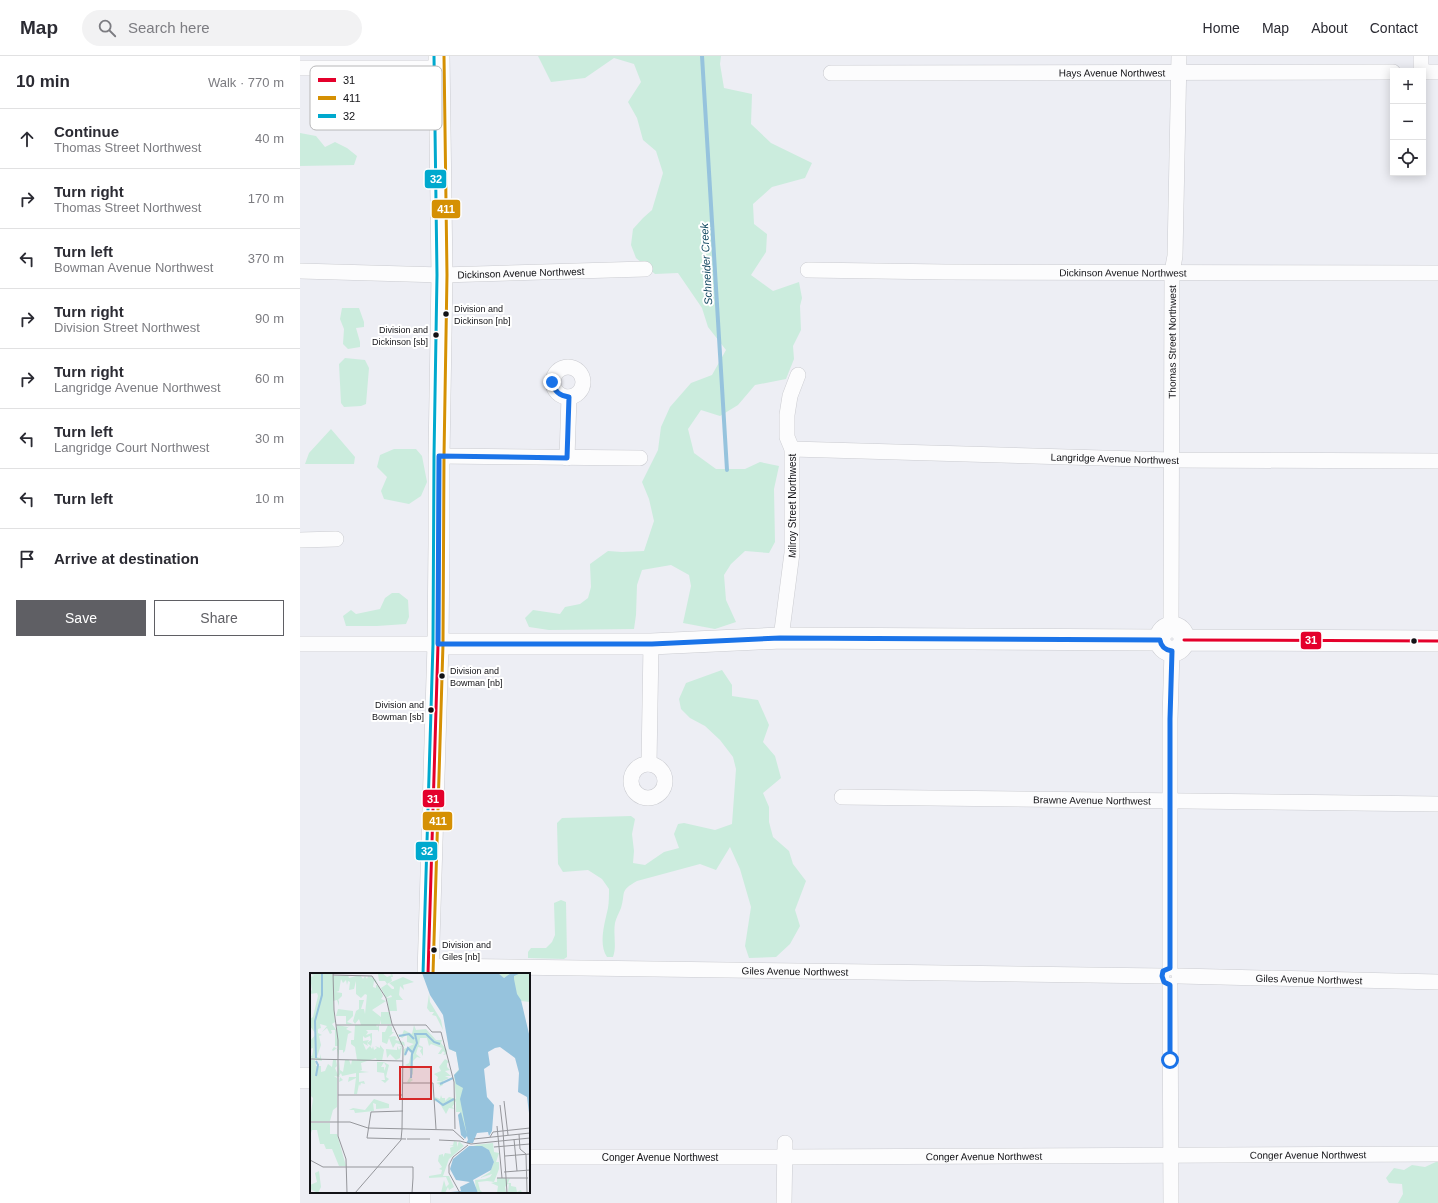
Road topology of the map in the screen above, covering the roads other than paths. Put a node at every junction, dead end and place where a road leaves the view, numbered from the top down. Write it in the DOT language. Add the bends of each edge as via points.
graph roads {
  1 [pos="1178,56"];
  2 [pos="1421,56"];
  3 [pos="439,62"];
  4 [pos="346,66"];
  5 [pos="300,68"];
  6 [pos="310,68"];
  7 [pos="1422,68"];
  8 [pos="1390,72"];
  9 [pos="1426,72"];
  10 [pos="1438,72"];
  11 [pos="831,73"];
  12 [pos="1178,73"];
  13 [pos="440,130"];
  14 [pos="645,269"];
  15 [pos="808,270"];
  16 [pos="300,271"];
  17 [pos="1172,272"];
  18 [pos="1438,273"];
  19 [pos="442,275"];
  20 [pos="798,375"];
  21 [pos="569,397"];
  22 [pos="792,449"];
  23 [pos="439,456"];
  24 [pos="567,458"];
  25 [pos="640,458"];
  26 [pos="1172,460"];
  27 [pos="1438,461"];
  28 [pos="300,540"];
  29 [pos="336,540"];
  30 [pos="780,638"];
  31 [pos="1172,640"];
  32 [pos="1438,641"];
  33 [pos="300,644"];
  34 [pos="438,644"];
  35 [pos="652,644"];
  36 [pos="649,764"];
  37 [pos="842,797"];
  38 [pos="1171,801"];
  39 [pos="1438,804"];
  40 [pos="428,970"];
  41 [pos="1170,976"];
  42 [pos="1438,982"];
  43 [pos="785,1150"];
  44 [pos="1438,1154"];
  45 [pos="1170,1156"];
  46 [pos="530,1157"];
  47 [pos="784,1203"];
  48 [pos="1171,1203"];
  1 -- 12 [label="street, Thomas Street Northwest"];
  2 -- 7 [label="street"];
  3 -- 4 [label="street"];
  5 -- 6 [label="street"];
  8 -- 12 [label="street, Hays Avenue Northwest"];
  9 -- 10 [label="street"];
  11 -- 12 [label="street, Hays Avenue Northwest"];
  12 -- 17 [label="street, Thomas Street Northwest" via="1175,256"];
  13 -- 19 [label="street"];
  14 -- 19 [label="street, Dickinson Avenue Northwest"];
  15 -- 17 [label="street, Dickinson Avenue Northwest"];
  16 -- 19 [label="street, Dickinson Avenue Northwest"];
  17 -- 18 [label="street, Dickinson Avenue Northwest"];
  17 -- 26 [label="street, Thomas Street Northwest"];
  19 -- 23 [label="street"];
  20 -- 22 [label="street, Milroy Street Northwest" via="790,396 787,415 787,437"];
  21 -- 24 [label="street"];
  22 -- 26 [label="street, Langridge Avenue Northwest"];
  22 -- 30 [label="street, Milroy Street Northwest" via="792,553"];
  23 -- 24 [label="street"];
  23 -- 34 [label="street"];
  24 -- 25 [label="street"];
  26 -- 27 [label="street, Langridge Avenue Northwest"];
  26 -- 31 [label="street, Thomas Street Northwest"];
  28 -- 29 [label="street"];
  30 -- 31 [label="street"];
  30 -- 35 [label="street"];
  31 -- 32 [label="street"];
  31 -- 38 [label="street, Thomas Street Northwest"];
  33 -- 34 [label="street"];
  34 -- 35 [label="street"];
  34 -- 40 [label="street"];
  35 -- 36 [label="street"];
  37 -- 38 [label="street, Brawne Avenue Northwest"];
  38 -- 39 [label="street, Brawne Avenue Northwest"];
  38 -- 41 [label="street, Thomas Street Northwest"];
  40 -- 41 [label="street, Giles Avenue Northwest"];
  41 -- 42 [label="street, Giles Avenue Northwest"];
  41 -- 45 [label="street, Thomas Street Northwest"];
  43 -- 45 [label="street, Conger Avenue Northwest"];
  43 -- 46 [label="street, Conger Avenue Northwest"];
  43 -- 47 [label="street"];
  44 -- 45 [label="street, Conger Avenue Northwest"];
  45 -- 48 [label="street, Thomas Street Northwest"];
}
